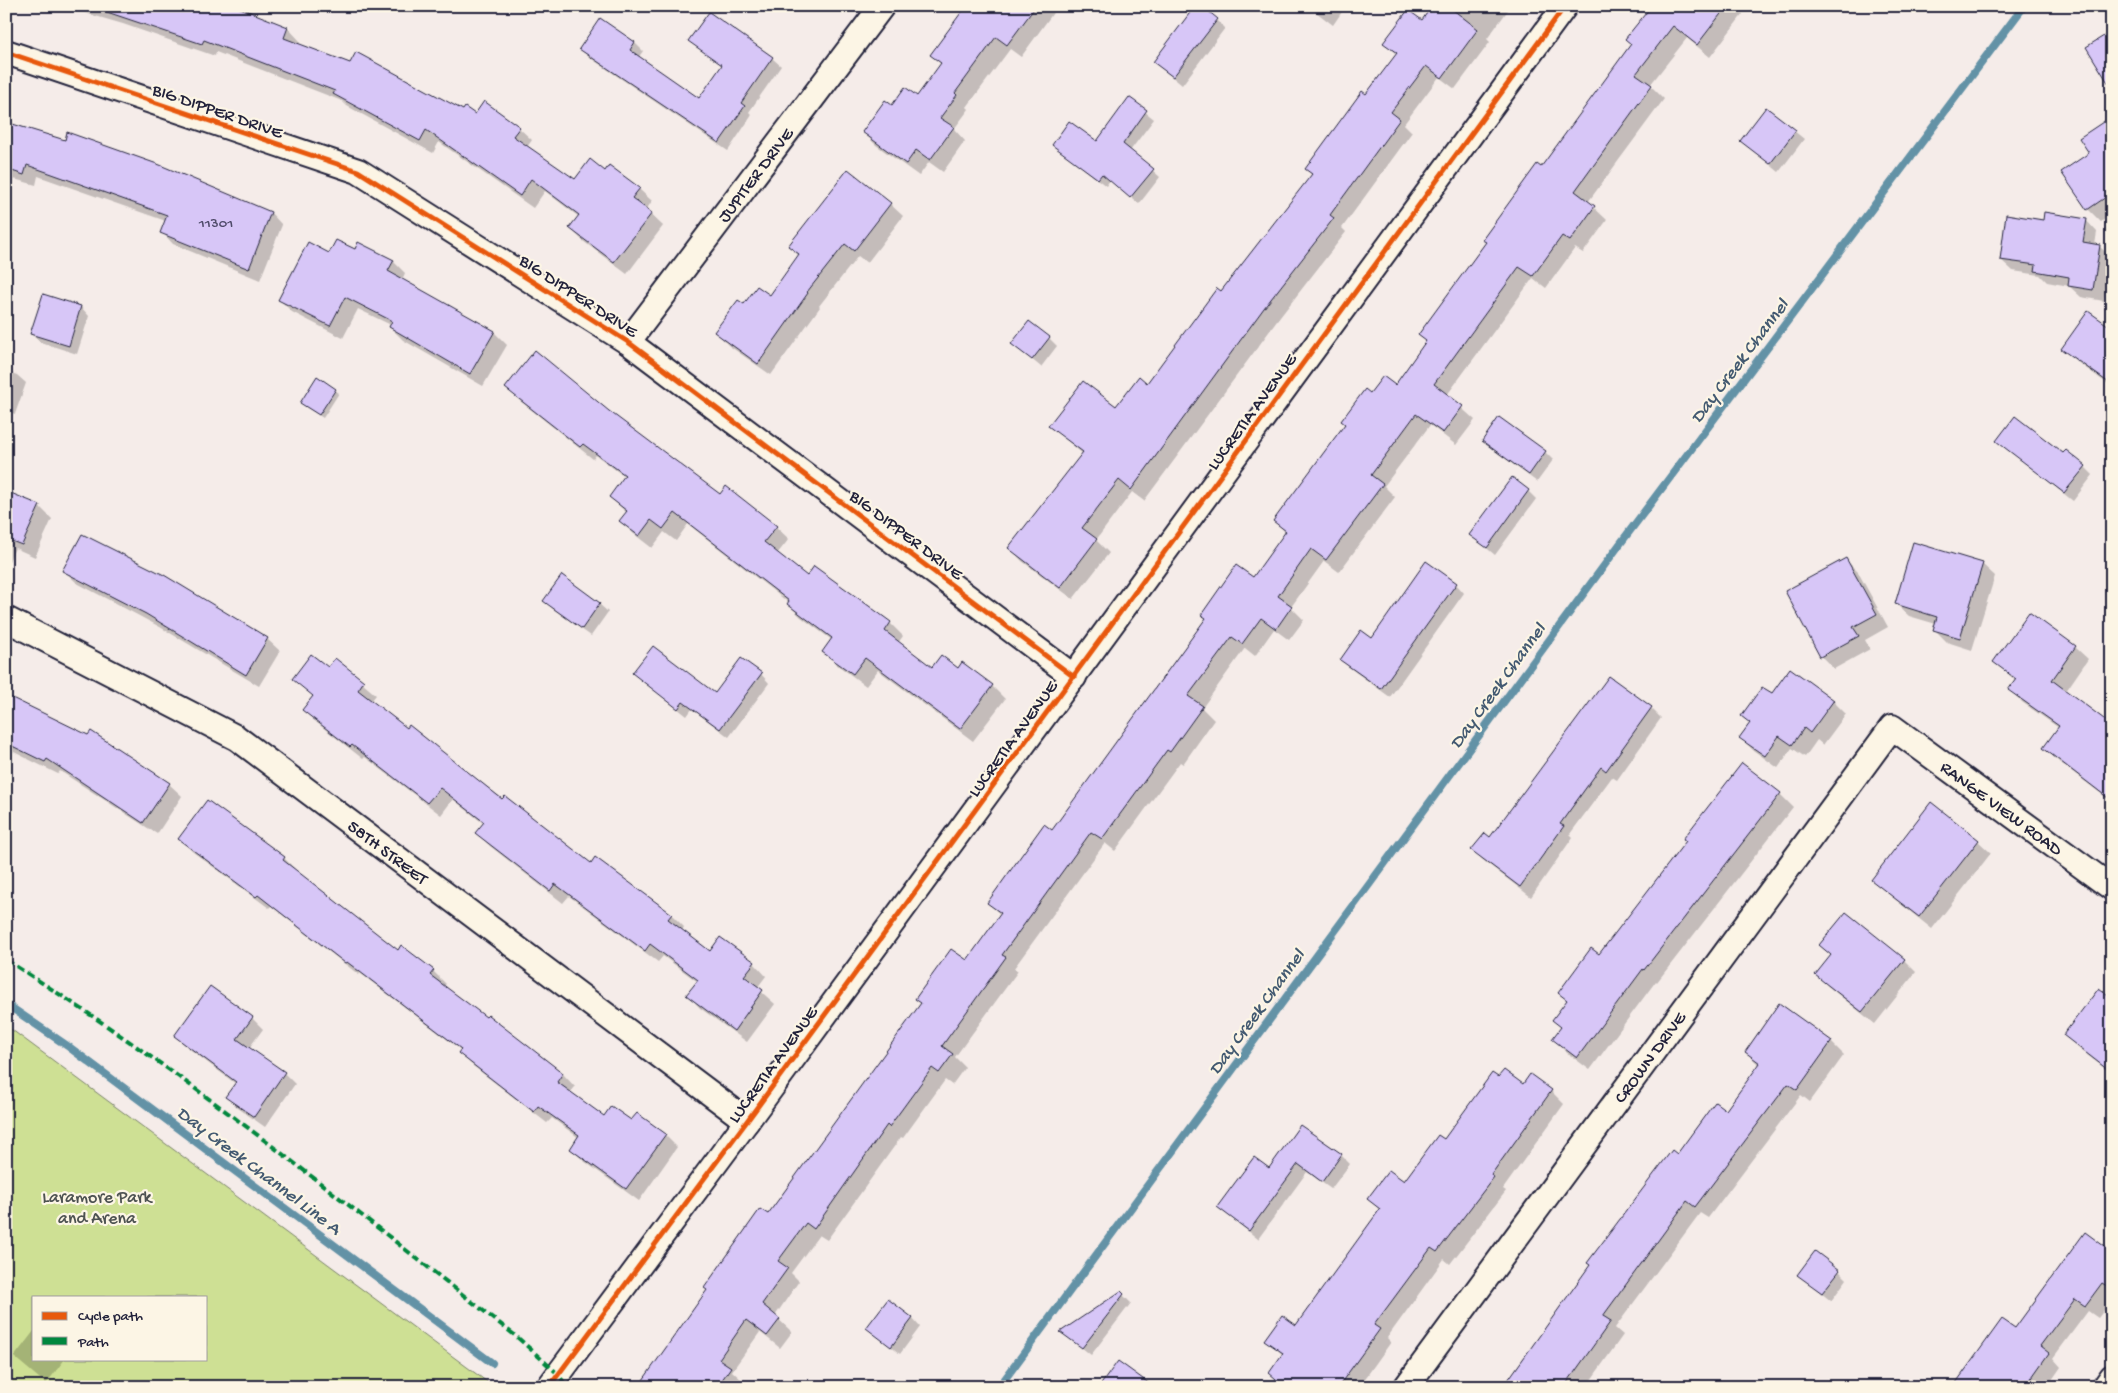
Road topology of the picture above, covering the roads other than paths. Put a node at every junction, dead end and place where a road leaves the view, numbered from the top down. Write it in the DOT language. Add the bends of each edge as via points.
graph roads {
  1 [pos="882,6"];
  2 [pos="1565,6"];
  3 [pos="6,52"];
  4 [pos="628,342"];
  5 [pos="6,619"];
  6 [pos="1074,677"];
  7 [pos="1892,727"];
  8 [pos="2112,888"];
  9 [pos="747,1121"];
  10 [pos="2112,1377"];
  11 [pos="549,1387"];
  12 [pos="1406,1387"];
  13 [pos="2105,1387"];
  1 -- 4 [label="street, JUPITER DRIVE"];
  2 -- 6 [label="street, LUCRETIA AVENUE"];
  3 -- 4 [label="street, BIG DIPPER DRIVE" via="358,172"];
  4 -- 6 [label="street, BIG DIPPER DRIVE"];
  5 -- 9 [label="street, 58TH STREET" via="237,738"];
  6 -- 9 [label="street, LUCRETIA AVENUE"];
  7 -- 8 [label="street, RANGE VIEW ROAD"];
  7 -- 12 [label="street, CROWN DRIVE"];
  9 -- 11 [label="street, LUCRETIA AVENUE"];
  10 -- 13 [label="street"];
}
